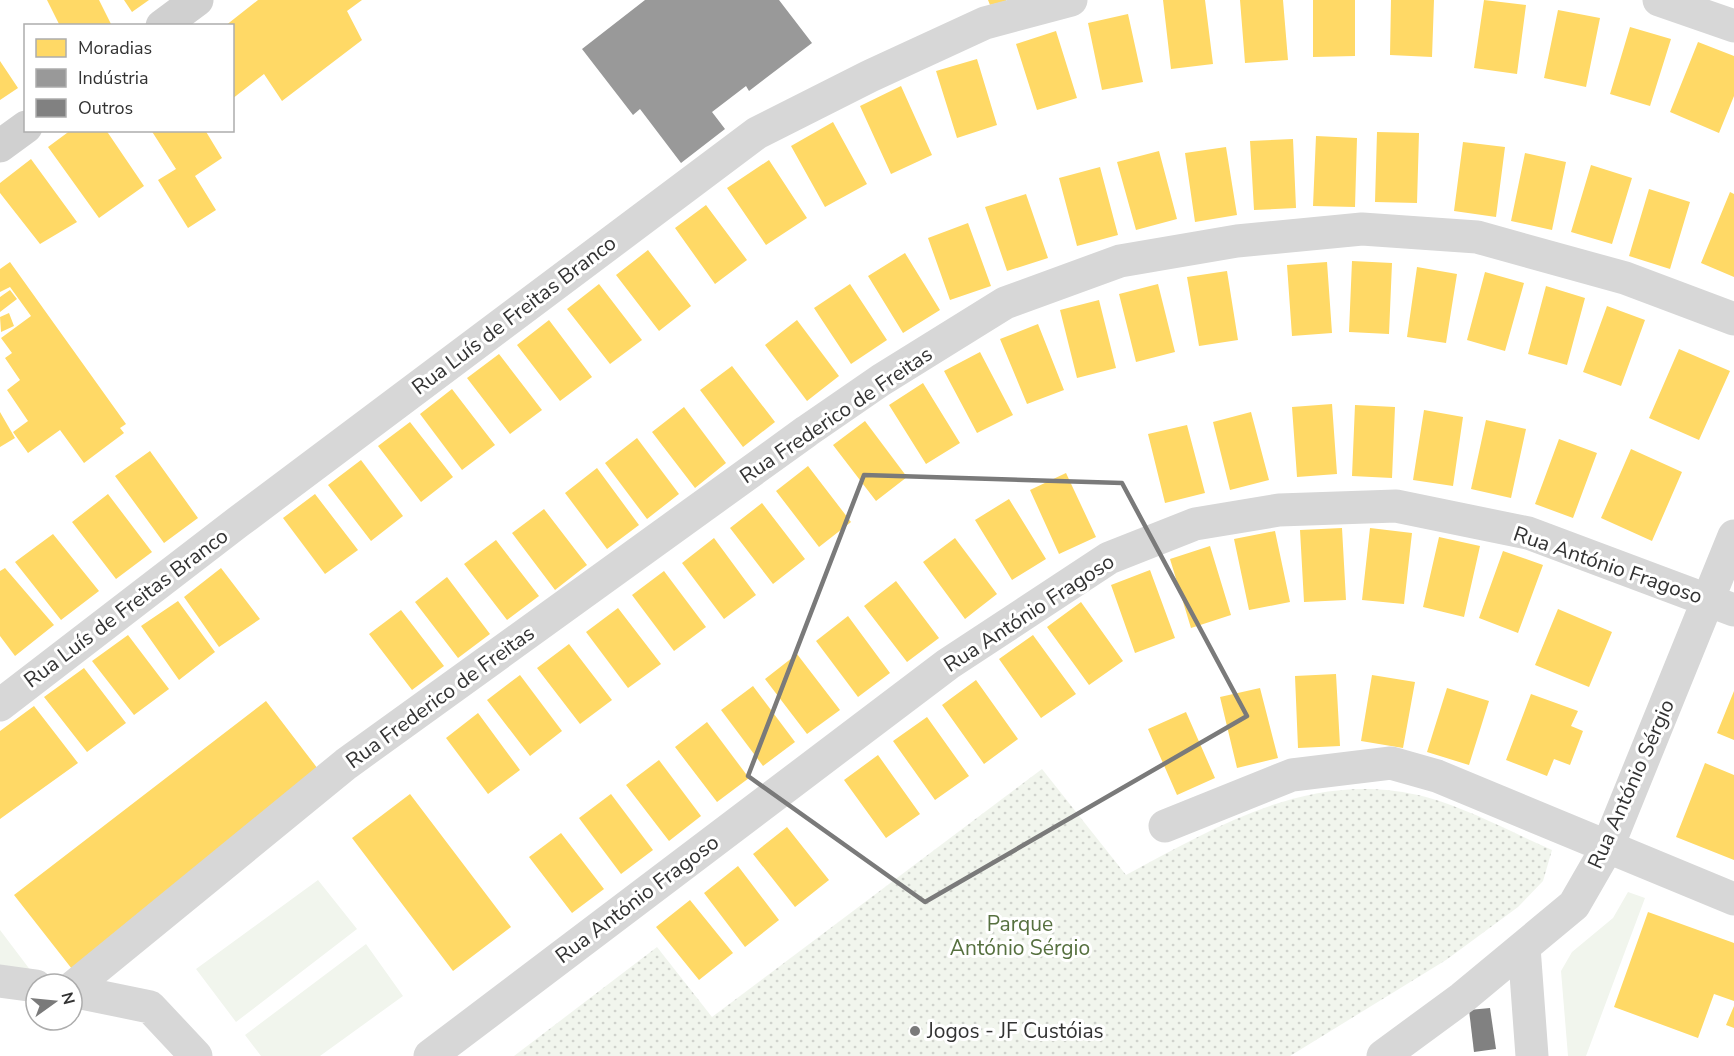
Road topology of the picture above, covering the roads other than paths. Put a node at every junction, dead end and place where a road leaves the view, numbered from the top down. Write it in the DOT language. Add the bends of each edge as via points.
graph roads {
  1 [pos="197,0"];
  2 [pos="1071,0"];
  3 [pos="1659,0"];
  4 [pos="165,24"];
  5 [pos="1734,26"];
  6 [pos="24,128"];
  7 [pos="0,146"];
  8 [pos="1734,319"];
  9 [pos="1734,536"];
  10 [pos="1721,605"];
  11 [pos="0,705"];
  12 [pos="1164,826"];
  13 [pos="1608,846"];
  14 [pos="1734,899"];
  15 [pos="1524,947"];
  16 [pos="84,979"];
  17 [pos="0,981"];
  18 [pos="24,984"];
  19 [pos="84,992"];
  20 [pos="196,1056"];
  21 [pos="430,1056"];
  22 [pos="1383,1056"];
  23 [pos="1532,1056"];
  1 -- 4 [label="street"];
  2 -- 11 [label="street, Rua Luís de Freitas Branco" via="985,23 757,133"];
  3 -- 5 [label="street"];
  6 -- 7 [label="street"];
  8 -- 16 [label="street, Rua Frederico de Freitas" via="1625,278 1477,237 1362,229 1238,241 1120,261 1005,303 807,431 346,764"];
  9 -- 10 [label="street, Rua António Sérgio"];
  10 -- 13 [label="street, Rua António Sérgio"];
  10 -- 21 [label="street, Rua António Fragoso" via="1528,533 1396,506 1279,510 1195,524 1109,558 948,664"];
  12 -- 13 [label="street" via="1292,775 1391,764 1437,776"];
  13 -- 14 [label="street"];
  13 -- 15 [label="street, Rua António Sérgio" via="1574,905"];
  15 -- 22 [label="street, Rua António Sérgio"];
  15 -- 23 [label="street"];
  17 -- 18 [label="street"];
  19 -- 20 [label="street" via="150,1007"];
}
